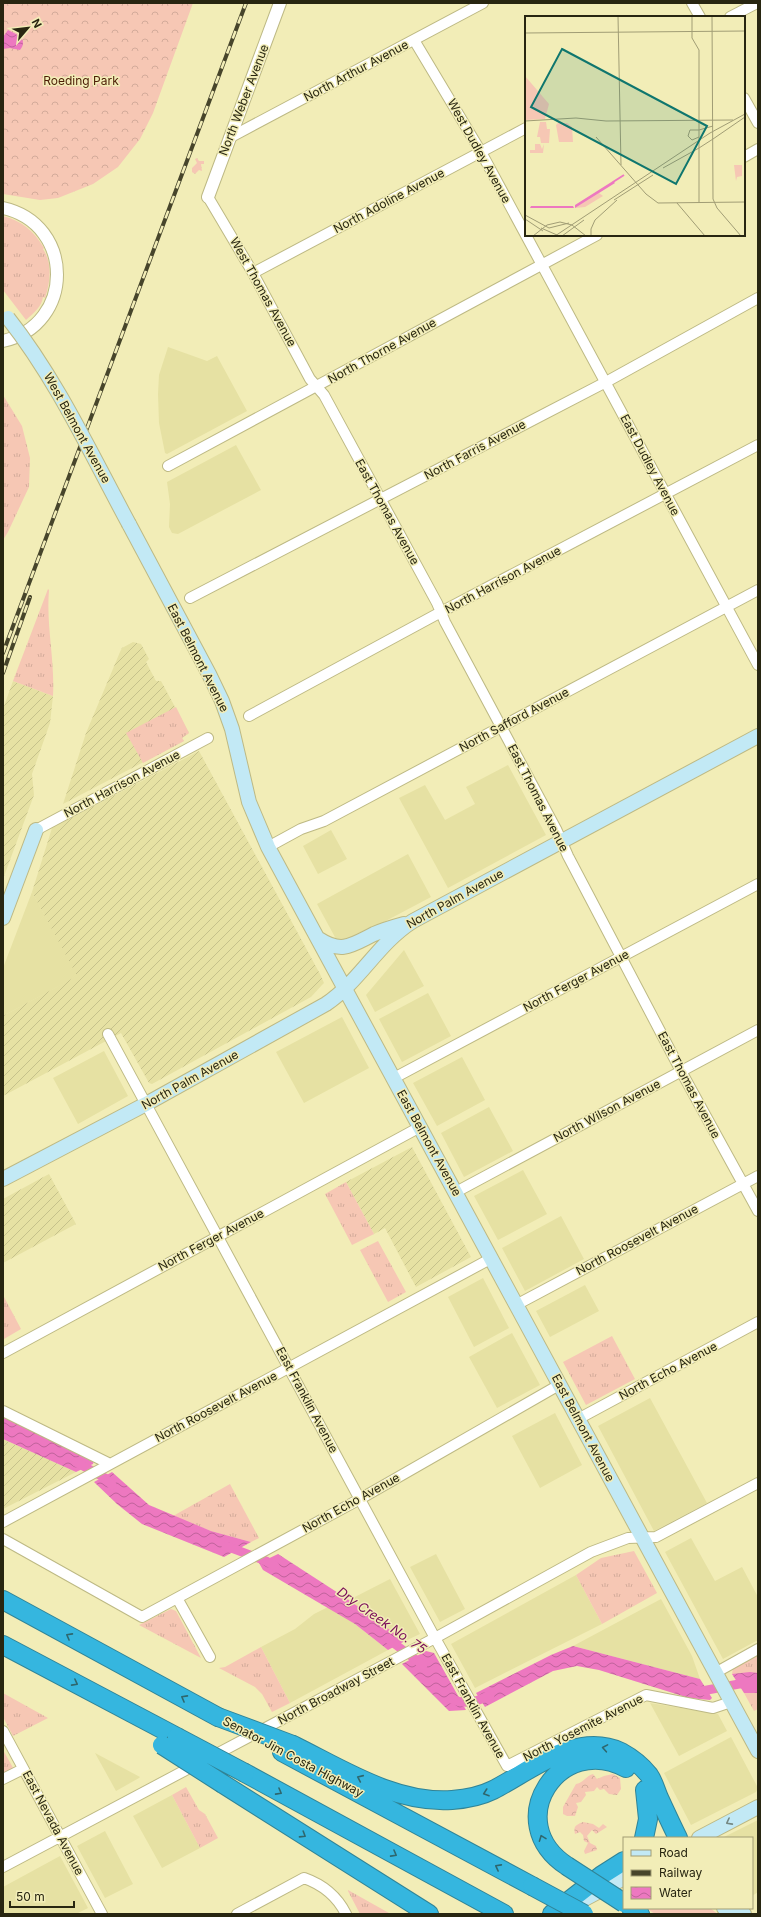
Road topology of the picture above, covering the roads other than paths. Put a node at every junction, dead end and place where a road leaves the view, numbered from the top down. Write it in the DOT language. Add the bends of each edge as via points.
graph roads {
  1 [pos="280,3"];
  2 [pos="483,3"];
  3 [pos="692,3"];
  4 [pos="757,3"];
  5 [pos="699,16"];
  6 [pos="732,16"];
  7 [pos="414,40"];
  8 [pos="745,100"];
  9 [pos="758,123"];
  10 [pos="525,129"];
  11 [pos="229,138"];
  12 [pos="758,149"];
  13 [pos="481,152"];
  14 [pos="745,156"];
  15 [pos="208,197"];
  16 [pos="3,208"];
  17 [pos="525,235"];
  18 [pos="526,236"];
  19 [pos="595,236"];
  20 [pos="541,265"];
  21 [pos="252,273"];
  22 [pos="758,298"];
  23 [pos="6,315"];
  24 [pos="3,341"];
  25 [pos="606,382"];
  26 [pos="316,387"];
  27 [pos="758,445"];
  28 [pos="168,466"];
  29 [pos="666,495"];
  30 [pos="381,499"];
  31 [pos="129,524"];
  32 [pos="758,590"];
  33 [pos="190,598"];
  34 [pos="726,607"];
  35 [pos="441,612"];
  36 [pos="758,665"];
  37 [pos="250,716"];
  38 [pos="502,727"];
  39 [pos="758,736"];
  40 [pos="208,738"];
  41 [pos="36,830"];
  42 [pos="562,842"];
  43 [pos="268,847"];
  44 [pos="758,884"];
  45 [pos="3,918"];
  46 [pos="413,921"];
  47 [pos="319,939"];
  48 [pos="622,957"];
  49 [pos="346,989"];
  50 [pos="758,1030"];
  51 [pos="108,1034"];
  52 [pos="681,1071"];
  53 [pos="394,1078"];
  54 [pos="146,1104"];
  55 [pos="420,1127"];
  56 [pos="758,1176"];
  57 [pos="3,1179"];
  58 [pos="743,1184"];
  59 [pos="456,1192"];
  60 [pos="758,1211"];
  61 [pos="217,1236"];
  62 [pos="492,1258"];
  63 [pos="516,1305"];
  64 [pos="758,1322"];
  65 [pos="3,1353"];
  66 [pos="290,1367"];
  67 [pos="560,1385"];
  68 [pos="3,1410"];
  69 [pos="578,1419"];
  70 [pos="106,1466"];
  71 [pos="758,1483"];
  72 [pos="360,1499"];
  73 [pos="3,1522"];
  74 [pos="642,1537"];
  75 [pos="3,1539"];
  76 [pos="177,1598"];
  77 [pos="3,1600"];
  78 [pos="435,1638"];
  79 [pos="3,1645"];
  80 [pos="758,1649"];
  81 [pos="210,1657"];
  82 [pos="716,1675"];
  83 [pos="730,1700"];
  84 [pos="3,1731"];
  85 [pos="170,1741"];
  86 [pos="288,1748"];
  87 [pos="758,1751"];
  88 [pos="507,1766"];
  89 [pos="24,1769"];
  90 [pos="3,1779"];
  91 [pos="645,1790"];
  92 [pos="758,1807"];
  93 [pos="60,1836"];
  94 [pos="644,1837"];
  95 [pos="668,1837"];
  96 [pos="678,1837"];
  97 [pos="702,1837"];
  98 [pos="623,1862"];
  99 [pos="3,1867"];
  100 [pos="623,1879"];
  101 [pos="623,1902"];
  102 [pos="498,1911"];
  103 [pos="102,1914"];
  104 [pos="236,1914"];
  105 [pos="346,1914"];
  106 [pos="429,1914"];
  107 [pos="553,1914"];
  108 [pos="584,1914"];
  1 -- 11 [label="street, North Weber Avenue"];
  2 -- 7 [label="street, North Arthur Avenue"];
  3 -- 5 [label="street"];
  4 -- 6 [label="street"];
  7 -- 11 [label="street, North Arthur Avenue"];
  7 -- 13 [label="street, West Dudley Avenue"];
  8 -- 9 [label="street"];
  10 -- 13 [label="street, North Adoline Avenue"];
  11 -- 15 [label="street, North Weber Avenue"];
  12 -- 14 [label="street"];
  13 -- 17 [label="street, West Dudley Avenue"];
  13 -- 21 [label="street, North Adoline Avenue"];
  15 -- 21 [label="street, West Thomas Avenue"];
  16 -- 24 [label="street" via="24,216 44,233 52,248 58,273 54,298 43,317 28,331"];
  18 -- 20 [label="street, West Dudley Avenue"];
  19 -- 20 [label="street, North Thorne Avenue"];
  20 -- 25 [label="street, East Dudley Avenue"];
  20 -- 26 [label="street, North Thorne Avenue"];
  21 -- 26 [label="street, West Thomas Avenue"];
  22 -- 25 [label="street, North Farris Avenue"];
  23 -- 31 [label="main road, West Belmont Avenue, bridge" via="50,379"];
  25 -- 29 [label="street, East Dudley Avenue"];
  25 -- 30 [label="street, North Farris Avenue"];
  26 -- 28 [label="street, North Thorne Avenue"];
  26 -- 30 [label="street, East Thomas Avenue" via="324,395"];
  27 -- 29 [label="street, North Harrison Avenue"];
  29 -- 34 [label="street, East Dudley Avenue"];
  29 -- 35 [label="street, North Harrison Avenue"];
  30 -- 33 [label="street, North Farris Avenue"];
  30 -- 35 [label="street, East Thomas Avenue"];
  31 -- 43 [label="main road, East Belmont Avenue" via="222,701 232,729 247,797"];
  32 -- 34 [label="street, North Safford Avenue"];
  34 -- 36 [label="street, East Dudley Avenue"];
  34 -- 38 [label="street, North Safford Avenue"];
  35 -- 37 [label="street, North Harrison Avenue"];
  35 -- 38 [label="street, East Thomas Avenue"];
  38 -- 42 [label="street, East Thomas Avenue"];
  38 -- 43 [label="street, North Safford Avenue" via="324,821 301,829"];
  39 -- 42 [label="main road, North Palm Avenue"];
  40 -- 41 [label="street, North Harrison Avenue"];
  41 -- 45 [label="main road"];
  42 -- 46 [label="main road, North Palm Avenue"];
  42 -- 48 [label="street, East Thomas Avenue"];
  43 -- 47 [label="main road, East Belmont Avenue"];
  44 -- 48 [label="street, North Ferger Avenue"];
  46 -- 47 [label="main road" via="380,931 344,948 332,946"];
  46 -- 49 [label="main road, North Palm Avenue" via="392,937"];
  47 -- 49 [label="main road, East Belmont Avenue"];
  48 -- 52 [label="street, East Thomas Avenue"];
  48 -- 53 [label="street, North Ferger Avenue"];
  49 -- 53 [label="main road, East Belmont Avenue"];
  49 -- 54 [label="main road, North Palm Avenue" via="309,1015"];
  50 -- 52 [label="street, North Wilson Avenue"];
  51 -- 54 [label="street, East Franklin Avenue"];
  52 -- 58 [label="street, East Thomas Avenue"];
  52 -- 59 [label="street, North Wilson Avenue"];
  53 -- 55 [label="main road, East Belmont Avenue"];
  54 -- 57 [label="main road, North Palm Avenue"];
  54 -- 61 [label="street, East Franklin Avenue"];
  55 -- 59 [label="main road, East Belmont Avenue"];
  55 -- 61 [label="street, North Ferger Avenue"];
  56 -- 58 [label="street, North Roosevelt Avenue"];
  58 -- 60 [label="street, East Thomas Avenue"];
  58 -- 63 [label="street, North Roosevelt Avenue"];
  59 -- 62 [label="main road, East Belmont Avenue"];
  61 -- 65 [label="street, North Ferger Avenue"];
  61 -- 66 [label="street, East Franklin Avenue"];
  62 -- 63 [label="main road, East Belmont Avenue"];
  62 -- 66 [label="street, North Roosevelt Avenue"];
  63 -- 67 [label="main road, East Belmont Avenue"];
  64 -- 69 [label="street, North Echo Avenue"];
  66 -- 70 [label="street, North Roosevelt Avenue"];
  66 -- 72 [label="street, East Franklin Avenue"];
  67 -- 69 [label="main road, East Belmont Avenue"];
  67 -- 72 [label="street, North Echo Avenue"];
  68 -- 70 [label="street"];
  69 -- 74 [label="main road, East Belmont Avenue"];
  70 -- 73 [label="street, North Roosevelt Avenue"];
  71 -- 74 [label="street, North Broadway Street" via="656,1537"];
  72 -- 76 [label="street, North Echo Avenue"];
  72 -- 78 [label="street, East Franklin Avenue"];
  74 -- 78 [label="street, North Broadway Street" via="628,1538 592,1552"];
  74 -- 82 [label="main road, East Belmont Avenue"];
  75 -- 76 [label="street, North Echo Avenue" via="142,1617"];
  76 -- 81 [label="street"];
  86 -- 77 [label="highway, Senator Jim Costa Highway, one-way, bridge" via="218,1716"];
  78 -- 88 [label="street, East Franklin Avenue"];
  78 -- 93 [label="street, North Broadway Street"];
  79 -- 85 [label="highway, one-way" via="93,1693"];
  80 -- 82 [label="street"];
  82 -- 83 [label="main road, East Belmont Avenue"];
  83 -- 87 [label="main road, East Belmont Avenue"];
  83 -- 88 [label="street, North Yosemite Avenue" via="713,1708 646,1695"];
  84 -- 89 [label="street, East Nevada Avenue"];
  85 -- 102 [label="highway, one-way, bridge" via="245,1773"];
  85 -- 106 [label="highway, one-way, bridge" via="223,1784"];
  96 -- 86 [label="highway, one-way" via="650,1777 634,1760 612,1749 592,1746 571,1749 492,1791 461,1799 438,1800 396,1793"];
  108 -- 86 [label="highway, Senator Jim Costa Highway, one-way, bridge"];
  89 -- 90 [label="street"];
  89 -- 93 [label="street, East Nevada Avenue"];
  91 -- 94 [label="highway" via="648,1819"];
  91 -- 95 [label="highway" via="655,1805"];
  101 -- 91 [label="highway, one-way, bridge" via="558,1860 544,1844 537,1815 542,1795 552,1779 571,1765 606,1760 626,1768"];
  92 -- 97 [label="main road, one-way"];
  93 -- 99 [label="street, North Broadway Street"];
  93 -- 103 [label="street, East Nevada Avenue"];
  98 -- 107 [label="highway"];
  100 -- 107 [label="main road"];
  104 -- 105 [label="street" via="304,1878 333,1894"];
}
